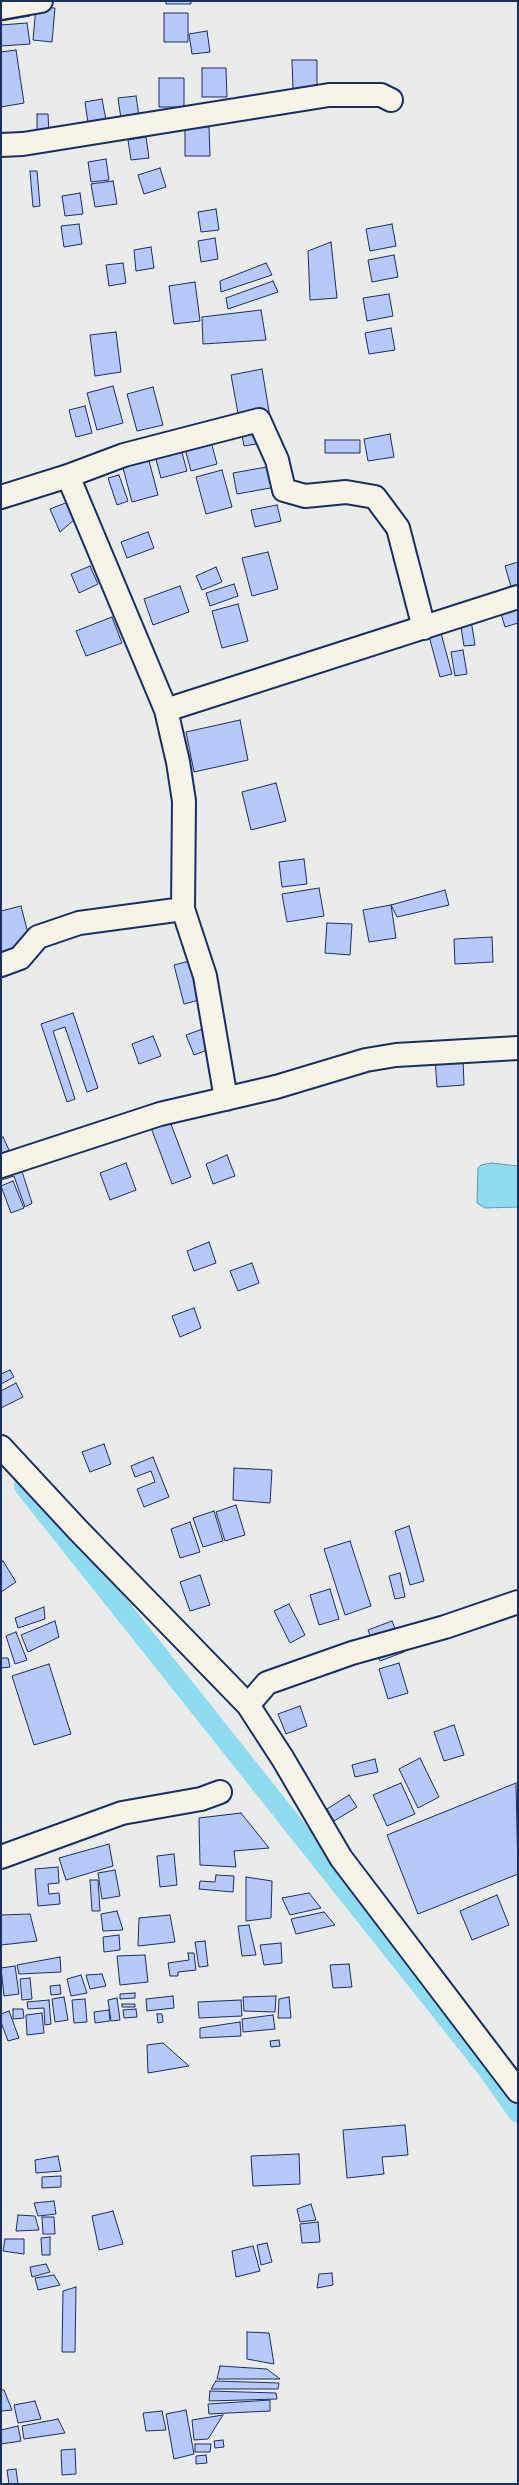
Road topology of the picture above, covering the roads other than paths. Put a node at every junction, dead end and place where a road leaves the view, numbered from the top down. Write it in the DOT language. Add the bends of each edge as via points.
graph roads {
  1 [pos="41,1"];
  2 [pos="1,8"];
  3 [pos="392,100"];
  4 [pos="1,145"];
  5 [pos="68,476"];
  6 [pos="1,497"];
  7 [pos="518,597"];
  8 [pos="424,628"];
  9 [pos="166,710"];
  10 [pos="183,909"];
  11 [pos="1,965"];
  12 [pos="518,1048"];
  13 [pos="226,1099"];
  14 [pos="1,1166"];
  15 [pos="1,1447"];
  16 [pos="518,1602"];
  17 [pos="248,1705"];
  18 [pos="220,1792"];
  19 [pos="1,1857"];
  20 [pos="518,2091"];
  1 -- 2 [label="street"];
  3 -- 4 [label="street" via="381,95 329,94"];
  5 -- 6 [label="street"];
  5 -- 8 [label="street" via="124,455 259,420 277,460 284,490 304,496 346,492 374,497 398,528"];
  5 -- 9 [label="street"];
  7 -- 8 [label="street"];
  8 -- 9 [label="street"];
  9 -- 10 [label="street" via="184,801"];
  10 -- 11 [label="street" via="79,923 38,937 20,958"];
  10 -- 13 [label="street" via="205,976"];
  12 -- 13 [label="street" via="396,1055 366,1060"];
  13 -- 14 [label="street" via="160,1114"];
  15 -- 17 [label="street"];
  16 -- 17 [label="street" via="267,1683"];
  17 -- 20 [label="street" via="341,1858"];
  18 -- 19 [label="street" via="201,1799 122,1812"];
}
